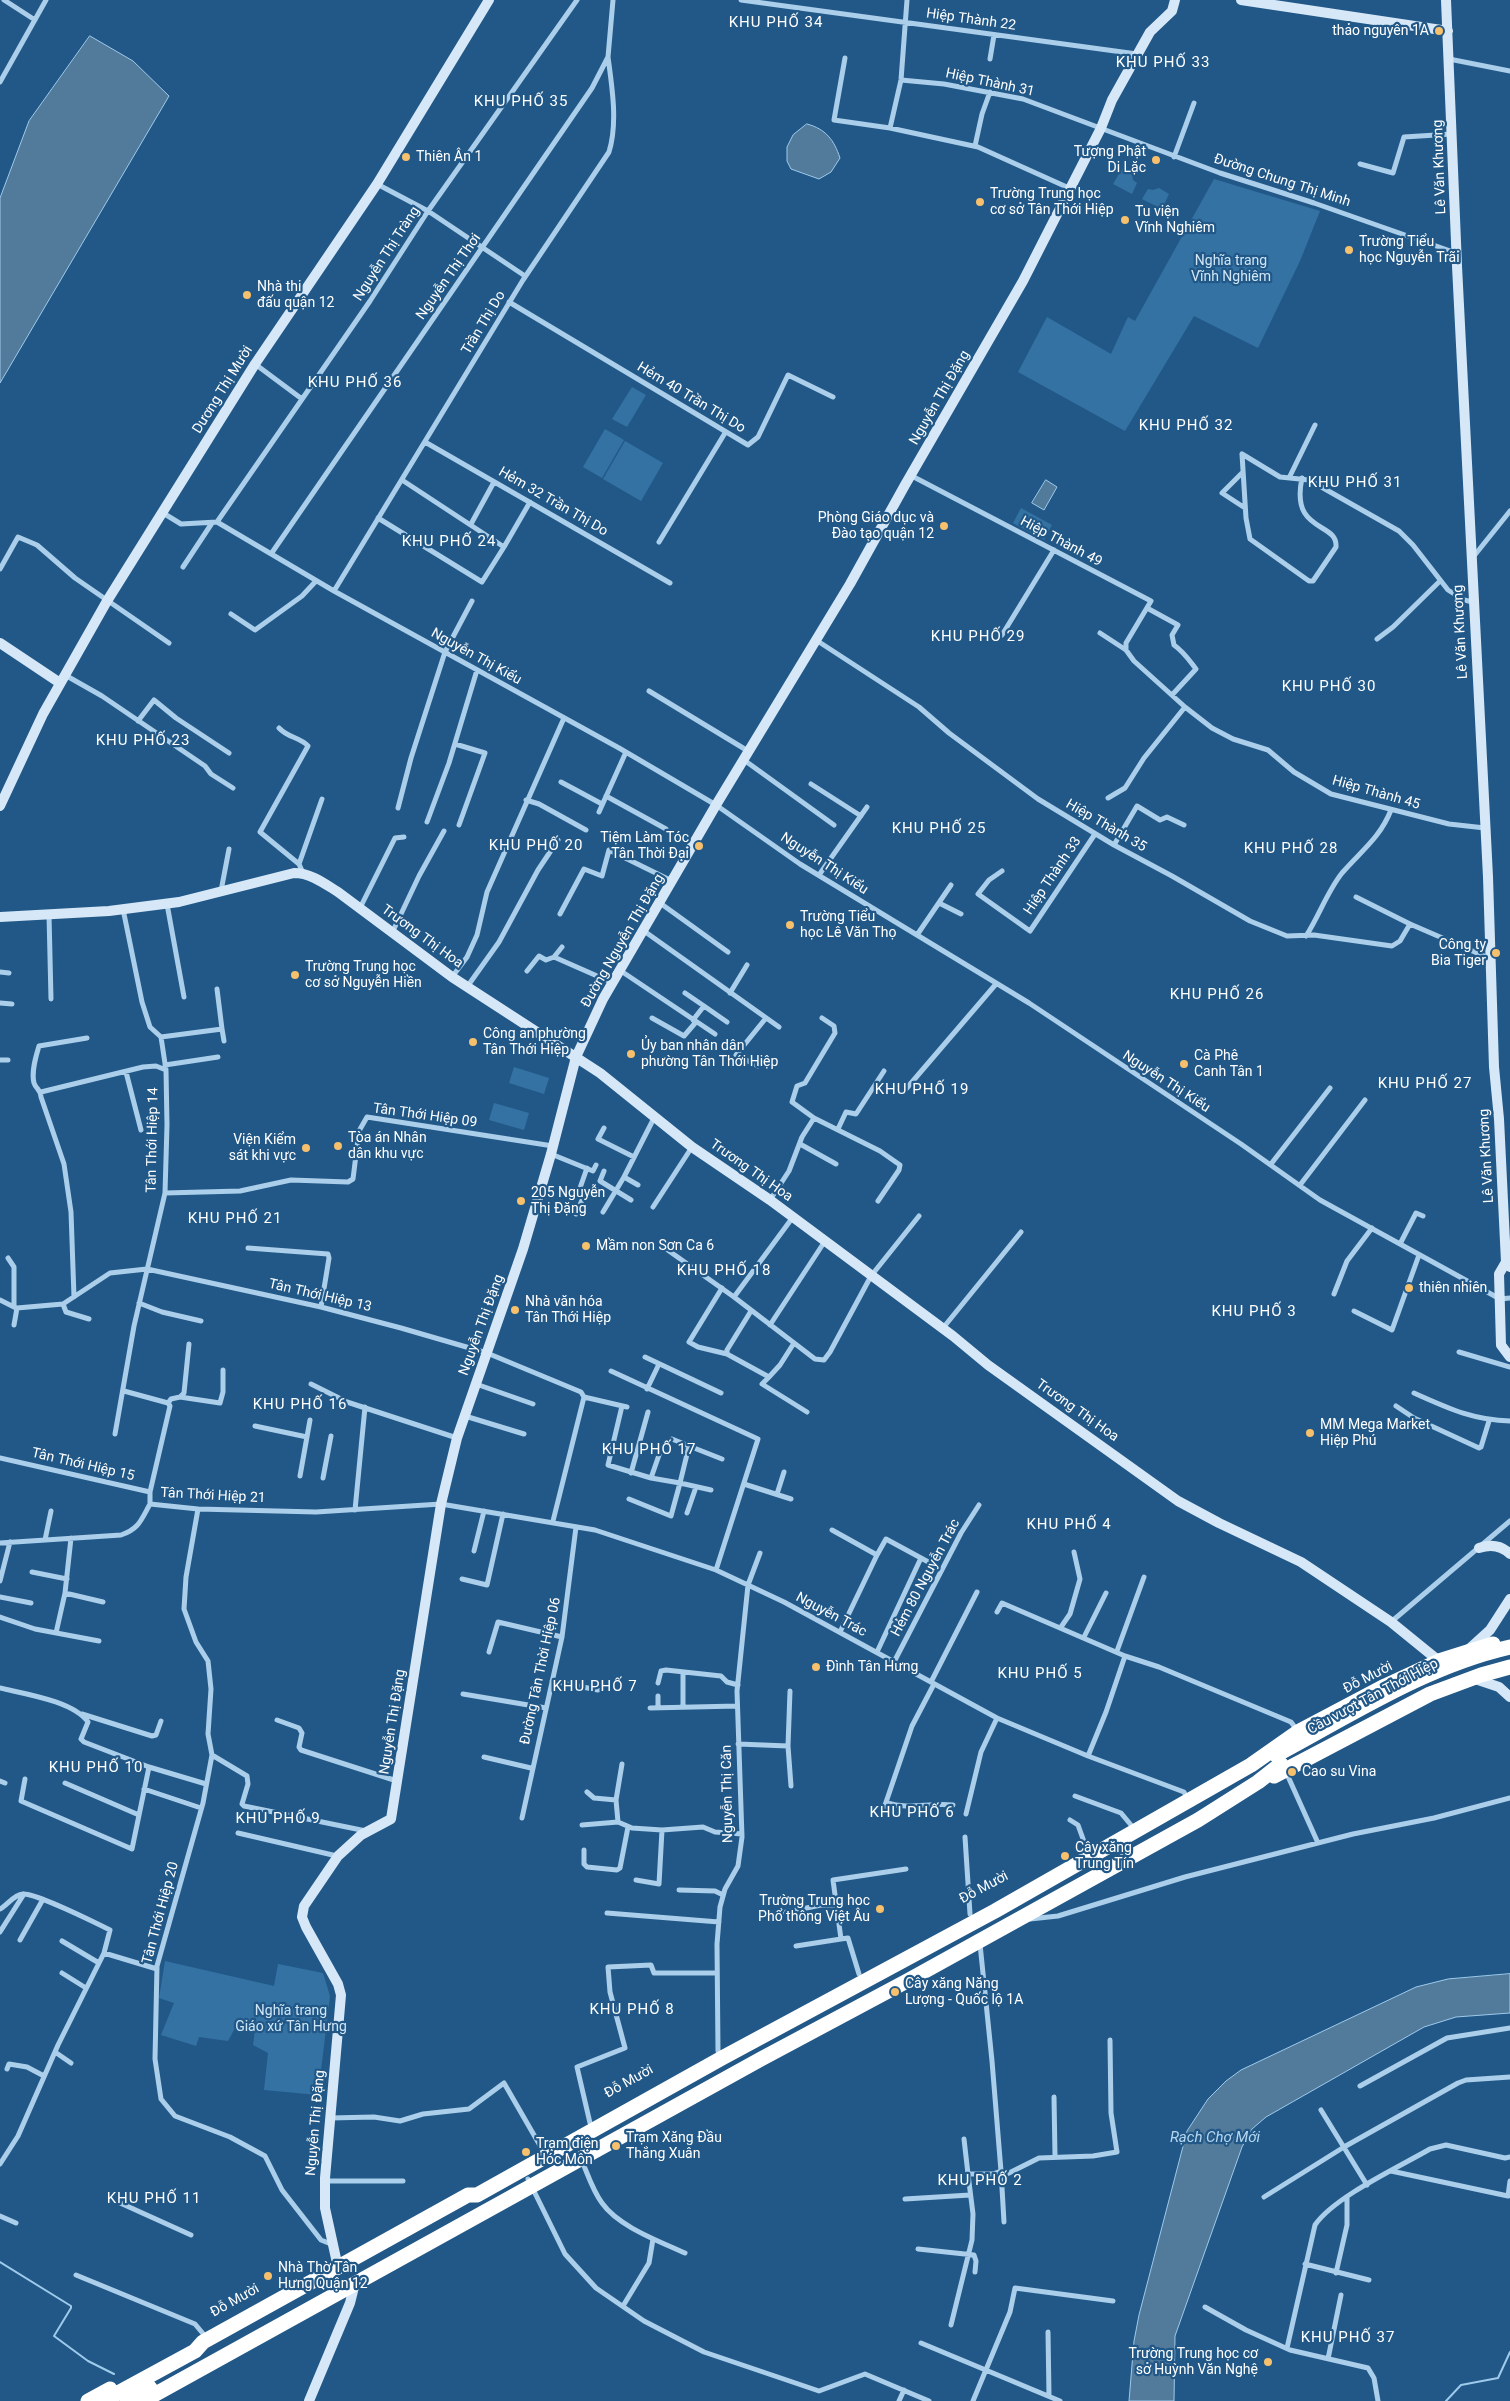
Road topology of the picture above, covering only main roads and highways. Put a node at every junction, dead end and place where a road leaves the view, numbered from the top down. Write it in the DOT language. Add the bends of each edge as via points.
graph roads {
  1 [pos="1510,1640"];
  2 [pos="1494,1644"];
  3 [pos="1510,1647"];
  4 [pos="1510,1655"];
  5 [pos="1505,1668"];
  6 [pos="1281,1763"];
  7 [pos="1252,1764"];
  8 [pos="1189,1801"];
  9 [pos="1016,1916"];
  10 [pos="720,2055"];
  11 [pos="530,2182"];
  12 [pos="338,2265"];
  13 [pos="350,2284"];
  14 [pos="88,2401"];
  15 [pos="103,2401"];
  16 [pos="127,2401"];
  17 [pos="143,2401"];
  1 -- 2 [label="highway, Đỗ Mười"];
  2 -- 5 [label="highway"];
  2 -- 7 [label="highway, Đỗ Mười" via="1439,1661 1385,1686 1298,1732"];
  3 -- 6 [label="highway, Cầu vượt Tân Thới Hiệp, bridge" via="1423,1677"];
  4 -- 6 [label="highway, Cầu vượt Tân Thới Hiệp" via="1419,1688"];
  5 -- 6 [label="highway, Đỗ Mười" via="1472,1678"];
  6 -- 7 [label="highway, Đỗ Mười"];
  6 -- 9 [label="highway, Đỗ Mười" via="1258,1782 1186,1818"];
  7 -- 8 [label="highway, Đỗ Mười"];
  8 -- 10 [label="highway, Đỗ Mười" via="995,1910"];
  8 -- 10 [label="highway, Đỗ Mười" via="1175,1803 1131,1825 859,1974"];
  9 -- 11 [label="highway, Đỗ Mười"];
  9 -- 11 [label="highway, Đỗ Mười" via="979,1941 580,2159"];
  10 -- 12 [label="highway, Đỗ Mười" via="590,2122"];
  10 -- 12 [label="highway, Đỗ Mười" via="477,2195 468,2195"];
  11 -- 13 [label="highway, Đỗ Mười" via="485,2204"];
  12 -- 14 [label="highway, Đỗ Mười"];
  12 -- 15 [label="highway, Đỗ Mười" via="203,2342 195,2351"];
  13 -- 16 [label="highway, Đỗ Mười"];
  13 -- 17 [label="highway, Đỗ Mười"];
}
